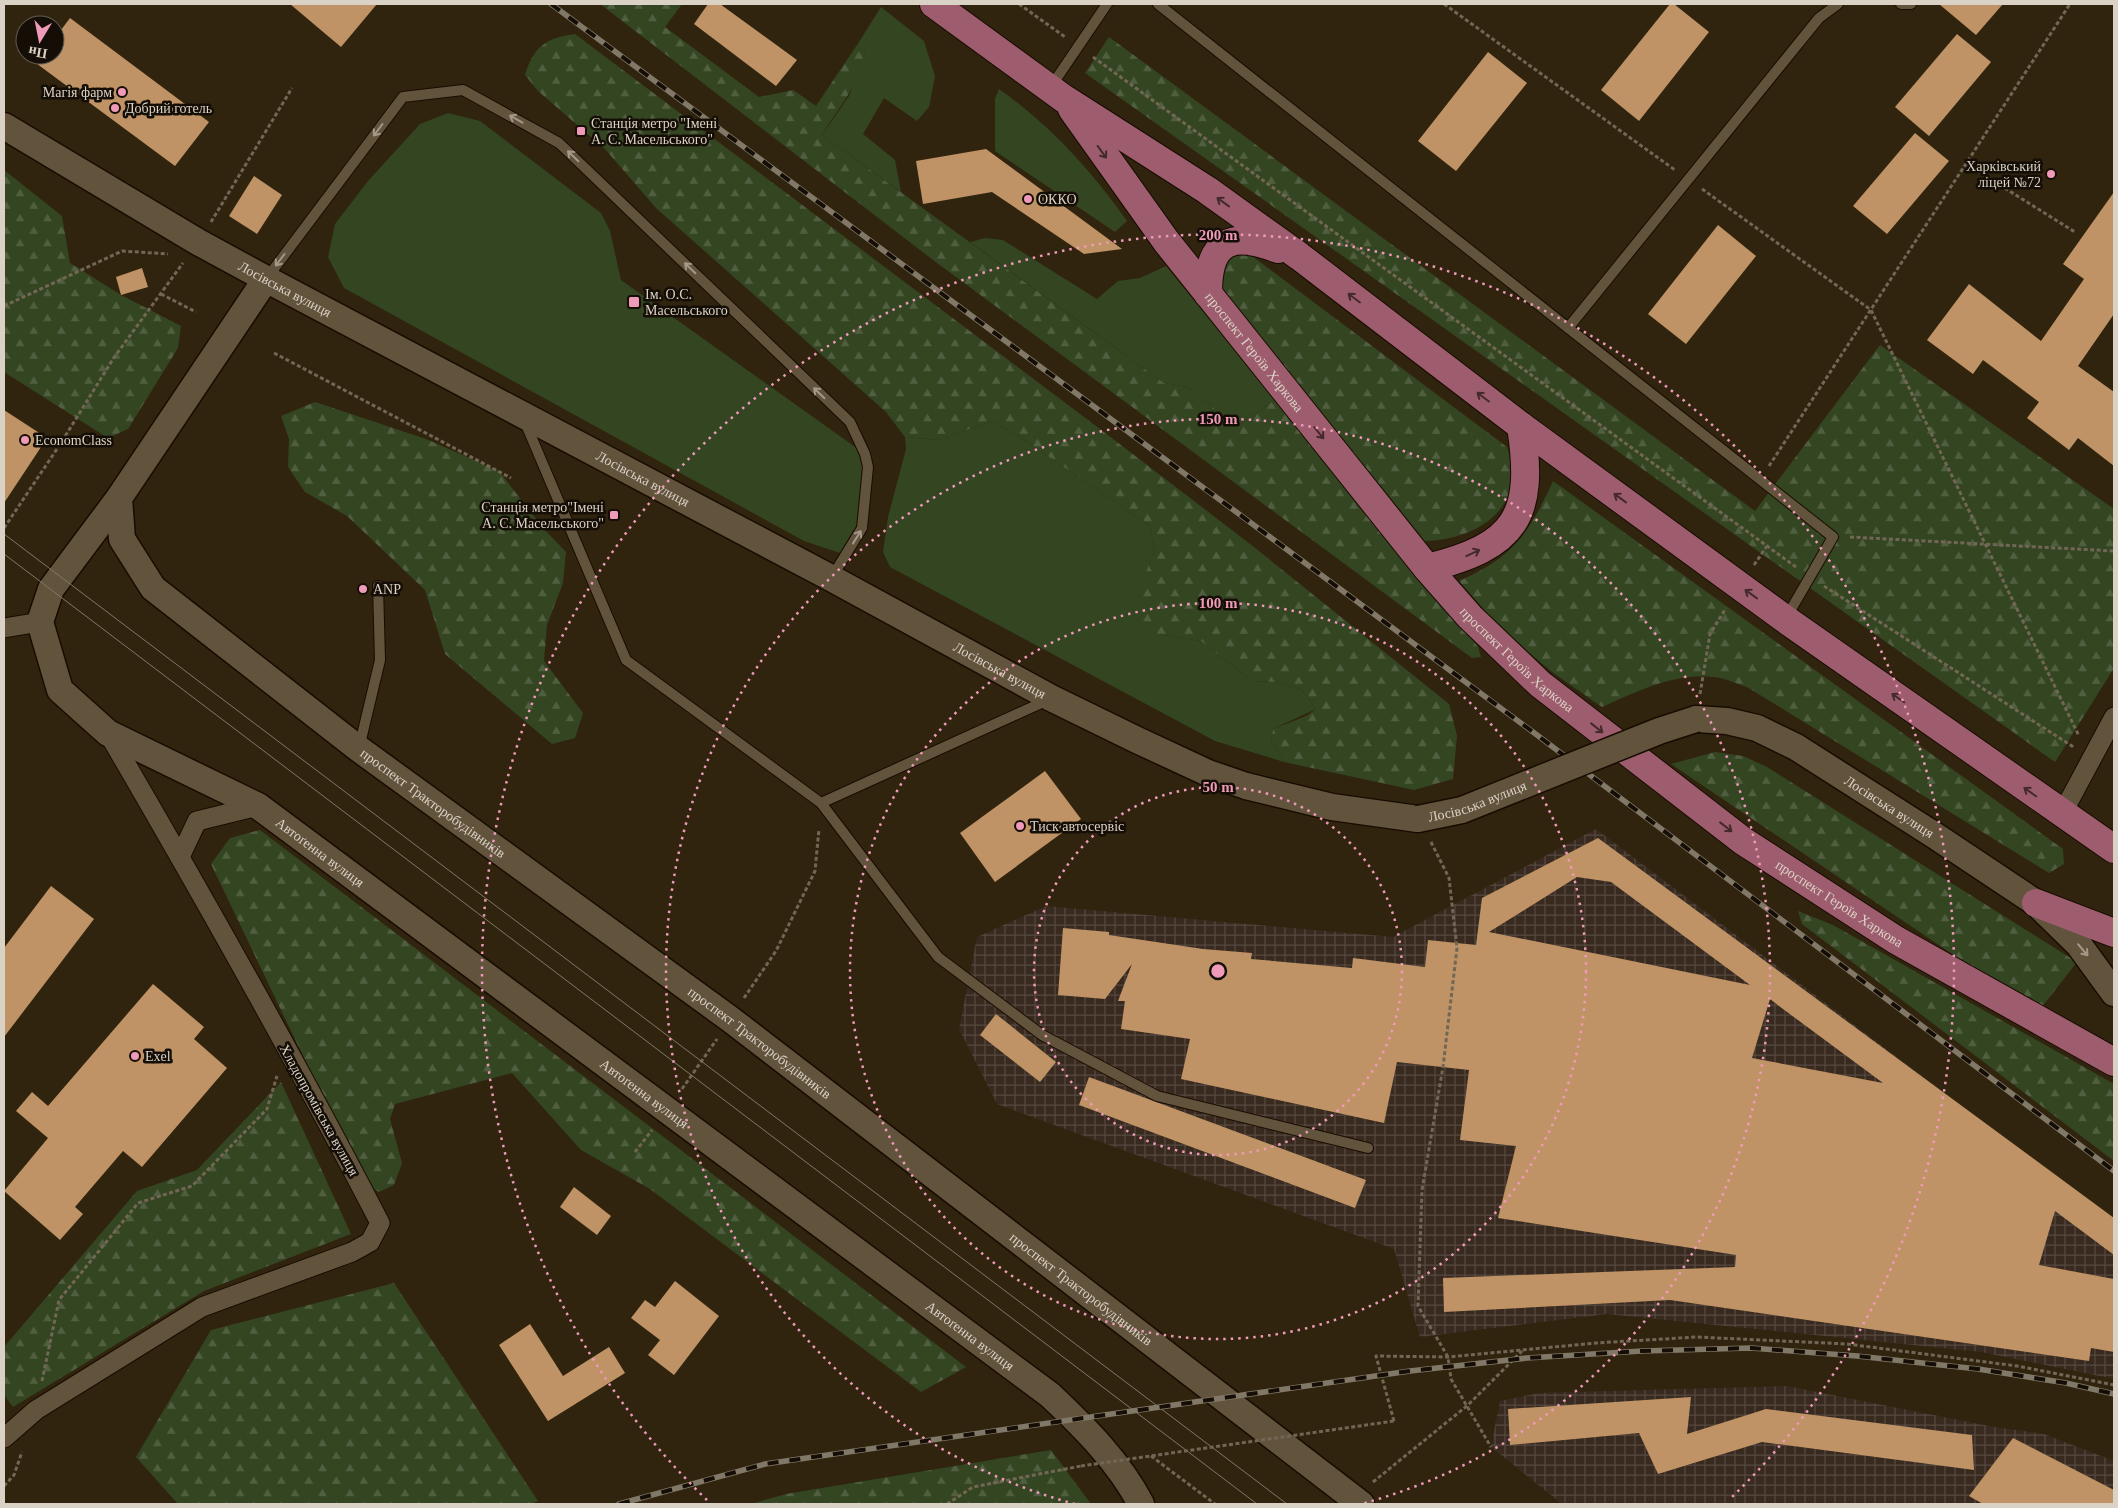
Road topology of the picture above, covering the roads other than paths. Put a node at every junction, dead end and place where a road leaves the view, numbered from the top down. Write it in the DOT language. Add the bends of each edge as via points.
graph roads {
  1 [pos="934,4"];
  2 [pos="1107,4"];
  3 [pos="1158,4"];
  4 [pos="1838,4"];
  5 [pos="1901,4"];
  6 [pos="1911,4"];
  7 [pos="1056,93"];
  8 [pos="4,126"];
  9 [pos="1298,256"];
  10 [pos="266,279"];
  11 [pos="1208,294"];
  12 [pos="1568,328"];
  13 [pos="522,413"];
  14 [pos="1522,426"];
  15 [pos="119,498"];
  16 [pos="1427,568"];
  17 [pos="832,578"];
  18 [pos="378,586"];
  19 [pos="1785,619"];
  20 [pos="40,622"];
  21 [pos="4,628"];
  22 [pos="1051,698"];
  23 [pos="2114,717"];
  24 [pos="108,733"];
  25 [pos="358,748"];
  26 [pos="821,803"];
  27 [pos="258,806"];
  28 [pos="2062,814"];
  29 [pos="2114,848"];
  30 [pos="180,857"];
  31 [pos="2036,903"];
  32 [pos="2114,933"];
  33 [pos="2114,993"];
  34 [pos="2114,1062"];
  35 [pos="1368,1148"];
  36 [pos="4,1438"];
  37 [pos="1358,1502"];
  38 [pos="1141,1504"];
  1 -- 7 [label="main road, проспект Героїв Харкова"];
  2 -- 7 [label="lane" via="1078,46"];
  3 -- 12 [label="lane"];
  4 -- 12 [label="lane" via="1819,18"];
  5 -- 6 [label="lane"];
  9 -- 7 [label="main road, проспект Героїв Харкова, one-way" via="1207,190"];
  7 -- 11 [label="main road, проспект Героїв Харкова, one-way"];
  8 -- 10 [label="main road, Лосівська вулиця"];
  9 -- 11 [label="main road" via="1241,240 1227,243 1211,262"];
  14 -- 9 [label="main road, проспект Героїв Харкова, one-way"];
  10 -- 13 [label="main road, Лосівська вулиця"];
  10 -- 15 [label="main road"];
  17 -- 10 [label="lane, one-way" via="862,528 868,468 850,422 559,143 463,90 403,97"];
  11 -- 16 [label="main road, проспект Героїв Харкова, one-way"];
  12 -- 19 [label="lane" via="1833,537"];
  13 -- 17 [label="main road, Лосівська вулиця"];
  13 -- 26 [label="lane" via="626,660"];
  16 -- 14 [label="main road, one-way" via="1460,560 1493,544 1509,528 1521,507 1527,480"];
  19 -- 14 [label="main road, проспект Героїв Харкова, one-way"];
  15 -- 20 [label="main road" via="50,589"];
  15 -- 25 [label="main road, проспект Тракторобудівників" via="122,539 153,588"];
  16 -- 34 [label="main road, проспект Героїв Харкова, one-way" via="1470,617 1540,684 1744,841 1896,940"];
  17 -- 22 [label="main road, Лосівська вулиця"];
  18 -- 25 [label="lane" via="380,660"];
  28 -- 19 [label="main road, проспект Героїв Харкова, one-way"];
  20 -- 21 [label="street"];
  20 -- 24 [label="main road, Хладопромівська вулиця" via="60,690"];
  22 -- 26 [label="lane"];
  22 -- 31 [label="main road, Лосівська вулиця, bridge" via="1208,773 1246,786 1332,807 1418,818 1462,810 1659,731 1696,720 1726,721 1757,728 1796,747"];
  23 -- 28 [label="street"];
  24 -- 27 [label="main road, Автоґенна вулиця"];
  24 -- 30 [label="street, Хладопромівська вулиця"];
  25 -- 37 [label="main road, проспект Тракторобудівників" via="730,1019"];
  26 -- 35 [label="lane" via="938,957 1042,1035 1157,1096"];
  27 -- 30 [label="street" via="197,821"];
  27 -- 38 [label="main road, Автоґенна вулиця" via="1050,1395 1121,1471"];
  28 -- 29 [label="main road, проспект Героїв Харкова"];
  30 -- 36 [label="street, Хладопромівська вулиця" via="380,1223 370,1242 352,1252 202,1307 36,1410"];
  31 -- 32 [label="main road"];
  31 -- 33 [label="main road, Лосівська вулиця, one-way" via="2079,945"];
}
